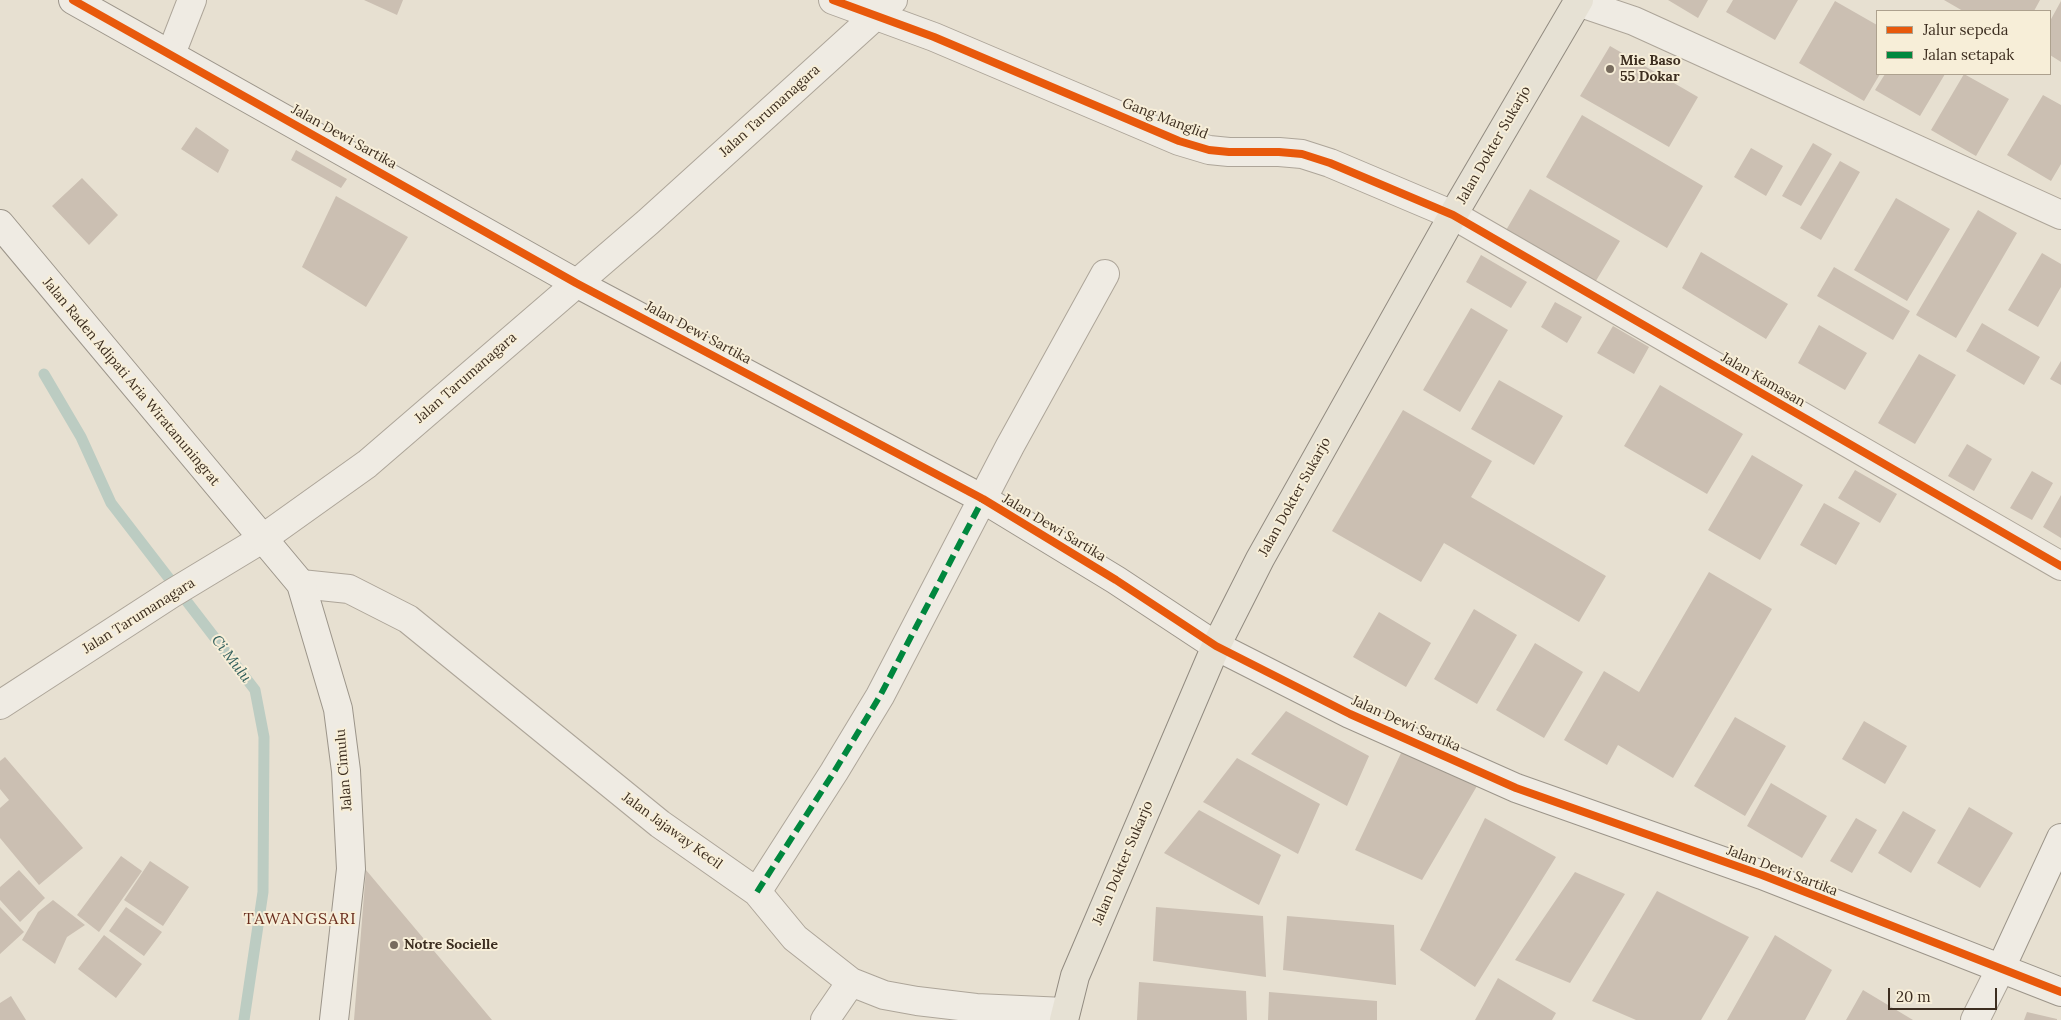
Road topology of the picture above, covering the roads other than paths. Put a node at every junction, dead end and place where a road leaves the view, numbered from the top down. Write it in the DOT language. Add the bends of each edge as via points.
graph roads {
  1 [pos="73,0"];
  2 [pos="192,0"];
  3 [pos="833,0"];
  4 [pos="1579,1"];
  5 [pos="884,8"];
  6 [pos="171,54"];
  7 [pos="1453,215"];
  8 [pos="2061,215"];
  9 [pos="0,224"];
  10 [pos="1105,274"];
  11 [pos="576,283"];
  12 [pos="983,499"];
  13 [pos="262,539"];
  14 [pos="2061,566"];
  15 [pos="301,584"];
  16 [pos="1216,646"];
  17 [pos="0,705"];
  18 [pos="2061,838"];
  19 [pos="757,892"];
  20 [pos="2000,970"];
  21 [pos="851,982"];
  22 [pos="2061,992"];
  23 [pos="1065,1016"];
  24 [pos="334,1020"];
  25 [pos="825,1020"];
  26 [pos="1975,1020"];
  1 -- 6 [label="street, Jalan Dewi Sartika"];
  2 -- 6 [label="street"];
  3 -- 5 [label="street, Gang Manglid"];
  4 -- 7 [label="main road, Jalan Dokter Sukarjo"];
  4 -- 8 [label="street" via="1634,21"];
  5 -- 7 [label="street, Gang Manglid" via="934,37 1179,141 1209,150 1302,154"];
  5 -- 11 [label="street, Jalan Tarumanagara"];
  6 -- 11 [label="street, Jalan Dewi Sartika"];
  7 -- 14 [label="street, Jalan Kamasan"];
  7 -- 16 [label="main road, Jalan Dokter Sukarjo" via="1260,559"];
  9 -- 13 [label="street, Jalan Raden Adipati Aria Wiratanuningrat"];
  10 -- 12 [label="street"];
  11 -- 12 [label="street, Jalan Dewi Sartika"];
  11 -- 13 [label="street, Jalan Tarumanagara" via="366,464"];
  12 -- 16 [label="street, Jalan Dewi Sartika"];
  12 -- 19 [label="street" via="880,696"];
  13 -- 15 [label="street, Jalan Cimulu"];
  13 -- 17 [label="street, Jalan Tarumanagara"];
  15 -- 19 [label="street, Jalan Jajaway Kecil" via="349,589 408,620 660,824"];
  15 -- 24 [label="street, Jalan Cimulu" via="338,709 346,771 351,869"];
  16 -- 20 [label="street, Jalan Dewi Sartika" via="1350,714 1516,788 1762,875"];
  16 -- 23 [label="main road, Jalan Dokter Sukarjo" via="1075,976"];
  18 -- 20 [label="street"];
  19 -- 21 [label="street, Jalan Jajaway Kecil" via="795,938"];
  20 -- 22 [label="street, Jalan Dewi Sartika"];
  20 -- 26 [label="street"];
  21 -- 23 [label="street, Jalan Jajaway Kecil" via="884,995 917,1001"];
  21 -- 25 [label="street"];
}
